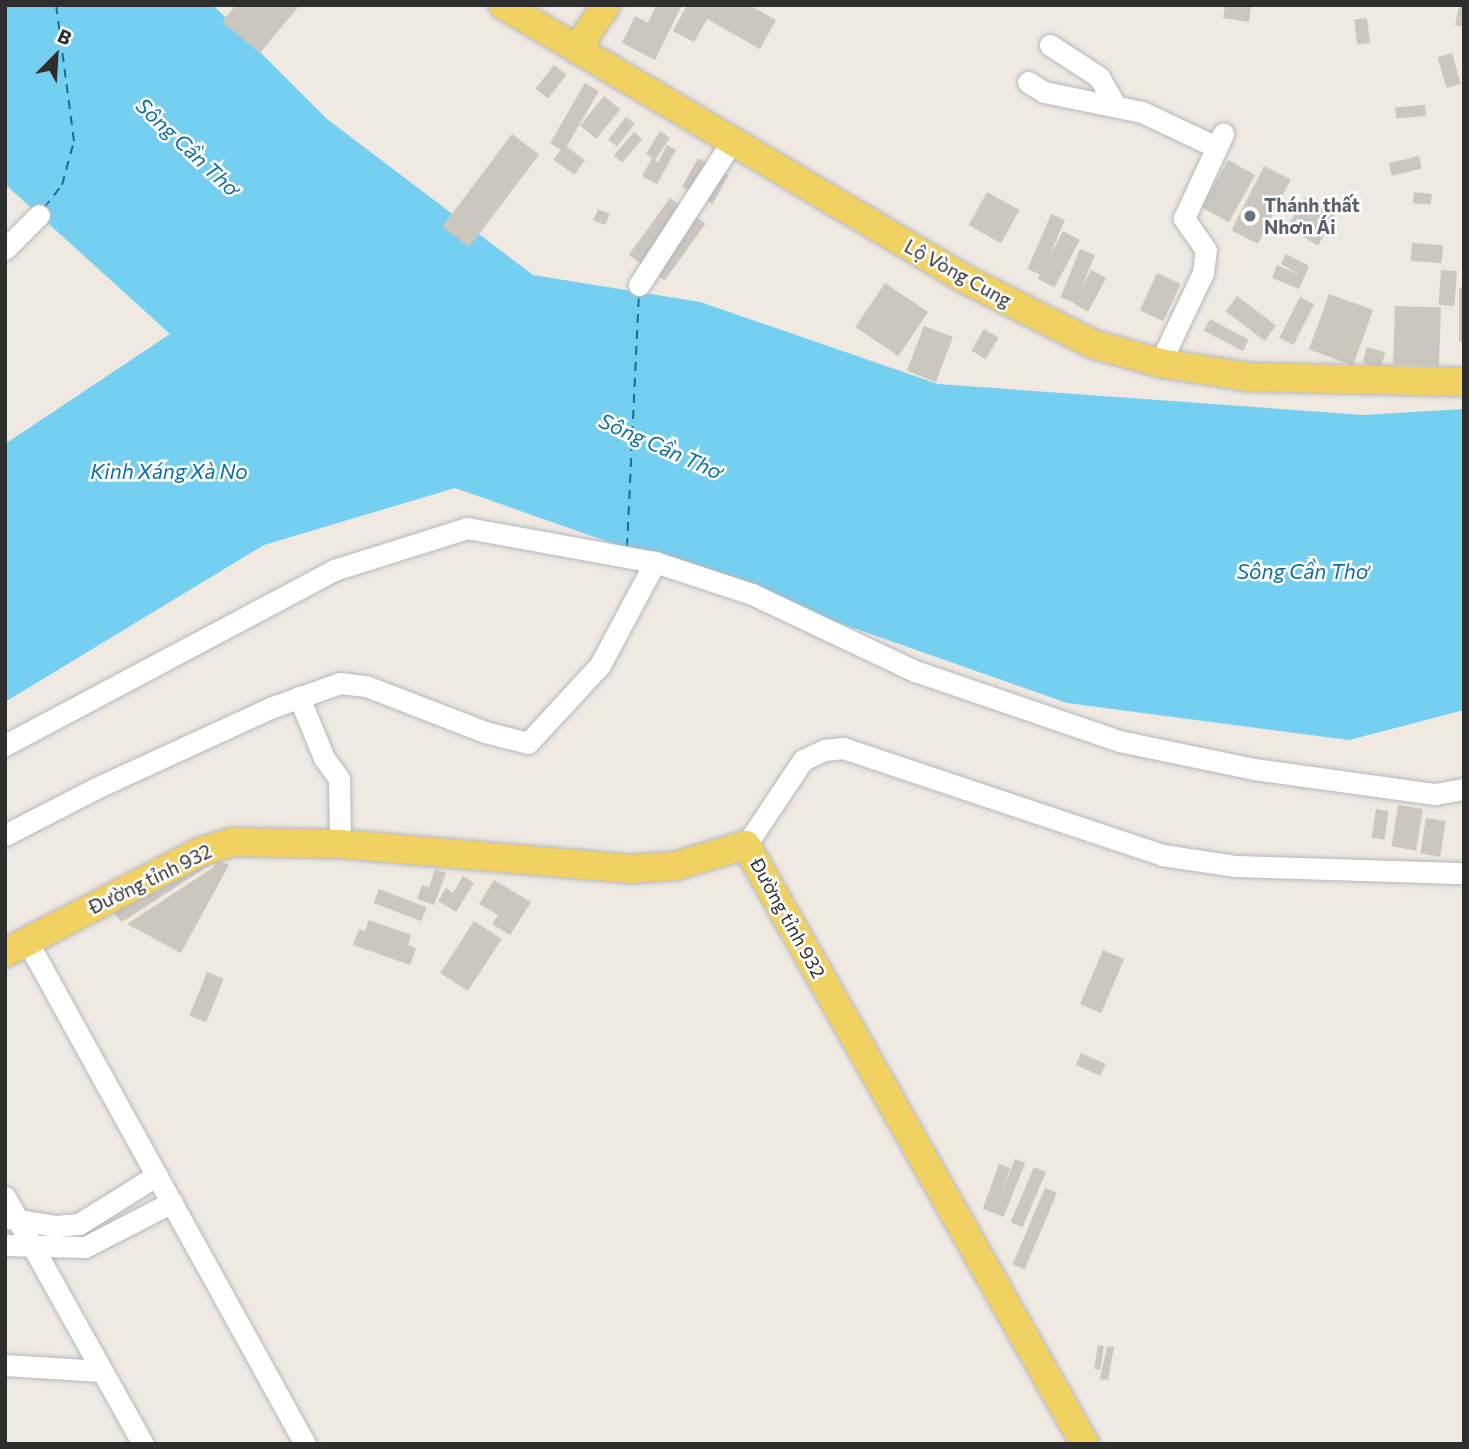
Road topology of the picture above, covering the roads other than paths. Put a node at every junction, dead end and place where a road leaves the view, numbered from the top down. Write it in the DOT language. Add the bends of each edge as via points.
graph roads {
  1 [pos="503,5"];
  2 [pos="606,5"];
  3 [pos="1049,45"];
  4 [pos="577,49"];
  5 [pos="1028,82"];
  6 [pos="1116,107"];
  7 [pos="732,141"];
  8 [pos="39,215"];
  9 [pos="5,249"];
  10 [pos="639,285"];
  11 [pos="1160,363"];
  12 [pos="1464,382"];
  13 [pos="655,562"];
  14 [pos="299,697"];
  15 [pos="5,745"];
  16 [pos="1464,789"];
  17 [pos="5,835"];
  18 [pos="340,844"];
  19 [pos="746,845"];
  20 [pos="1464,873"];
  21 [pos="16,947"];
  22 [pos="157,1175"];
  23 [pos="5,1196"];
  24 [pos="172,1202"];
  25 [pos="11,1219"];
  26 [pos="5,1245"];
  27 [pos="33,1248"];
  28 [pos="5,1365"];
  29 [pos="102,1371"];
  30 [pos="143,1444"];
  31 [pos="305,1444"];
  32 [pos="1085,1444"];
  1 -- 4 [label="main road, Lộ Vòng Cung"];
  2 -- 4 [label="main road"];
  3 -- 6 [label="street" via="1099,76"];
  4 -- 7 [label="main road, Lộ Vòng Cung"];
  5 -- 6 [label="street" via="1044,92"];
  6 -- 11 [label="street" via="1220,140 1184,218 1206,250 1203,273"];
  7 -- 10 [label="street"];
  7 -- 11 [label="main road, Lộ Vòng Cung" via="965,279 1093,344"];
  8 -- 9 [label="street"];
  11 -- 12 [label="main road, Lộ Vòng Cung" via="1248,377"];
  13 -- 14 [label="street" via="600,665 528,743 349,682"];
  13 -- 15 [label="street" via="627,552 467,528 452,530 334,570"];
  13 -- 16 [label="street" via="751,594 915,671 1119,741 1254,769 1435,793"];
  14 -- 17 [label="street" via="94,789"];
  14 -- 18 [label="street" via="324,758 339,779"];
  18 -- 19 [label="main road, Đường tỉnh 932" via="629,869 699,861"];
  18 -- 21 [label="main road, Đường tỉnh 932" via="247,840 215,846"];
  19 -- 20 [label="street" via="803,760 843,748 1162,855 1250,867"];
  19 -- 32 [label="main road, Đường tỉnh 932"];
  21 -- 22 [label="street"];
  22 -- 24 [label="street"];
  22 -- 25 [label="street" via="79,1224 56,1226"];
  23 -- 25 [label="street"];
  24 -- 27 [label="street" via="101,1242 64,1249"];
  24 -- 31 [label="street"];
  25 -- 27 [label="street"];
  26 -- 27 [label="street"];
  27 -- 29 [label="street"];
  28 -- 29 [label="street"];
  29 -- 30 [label="street"];
}
